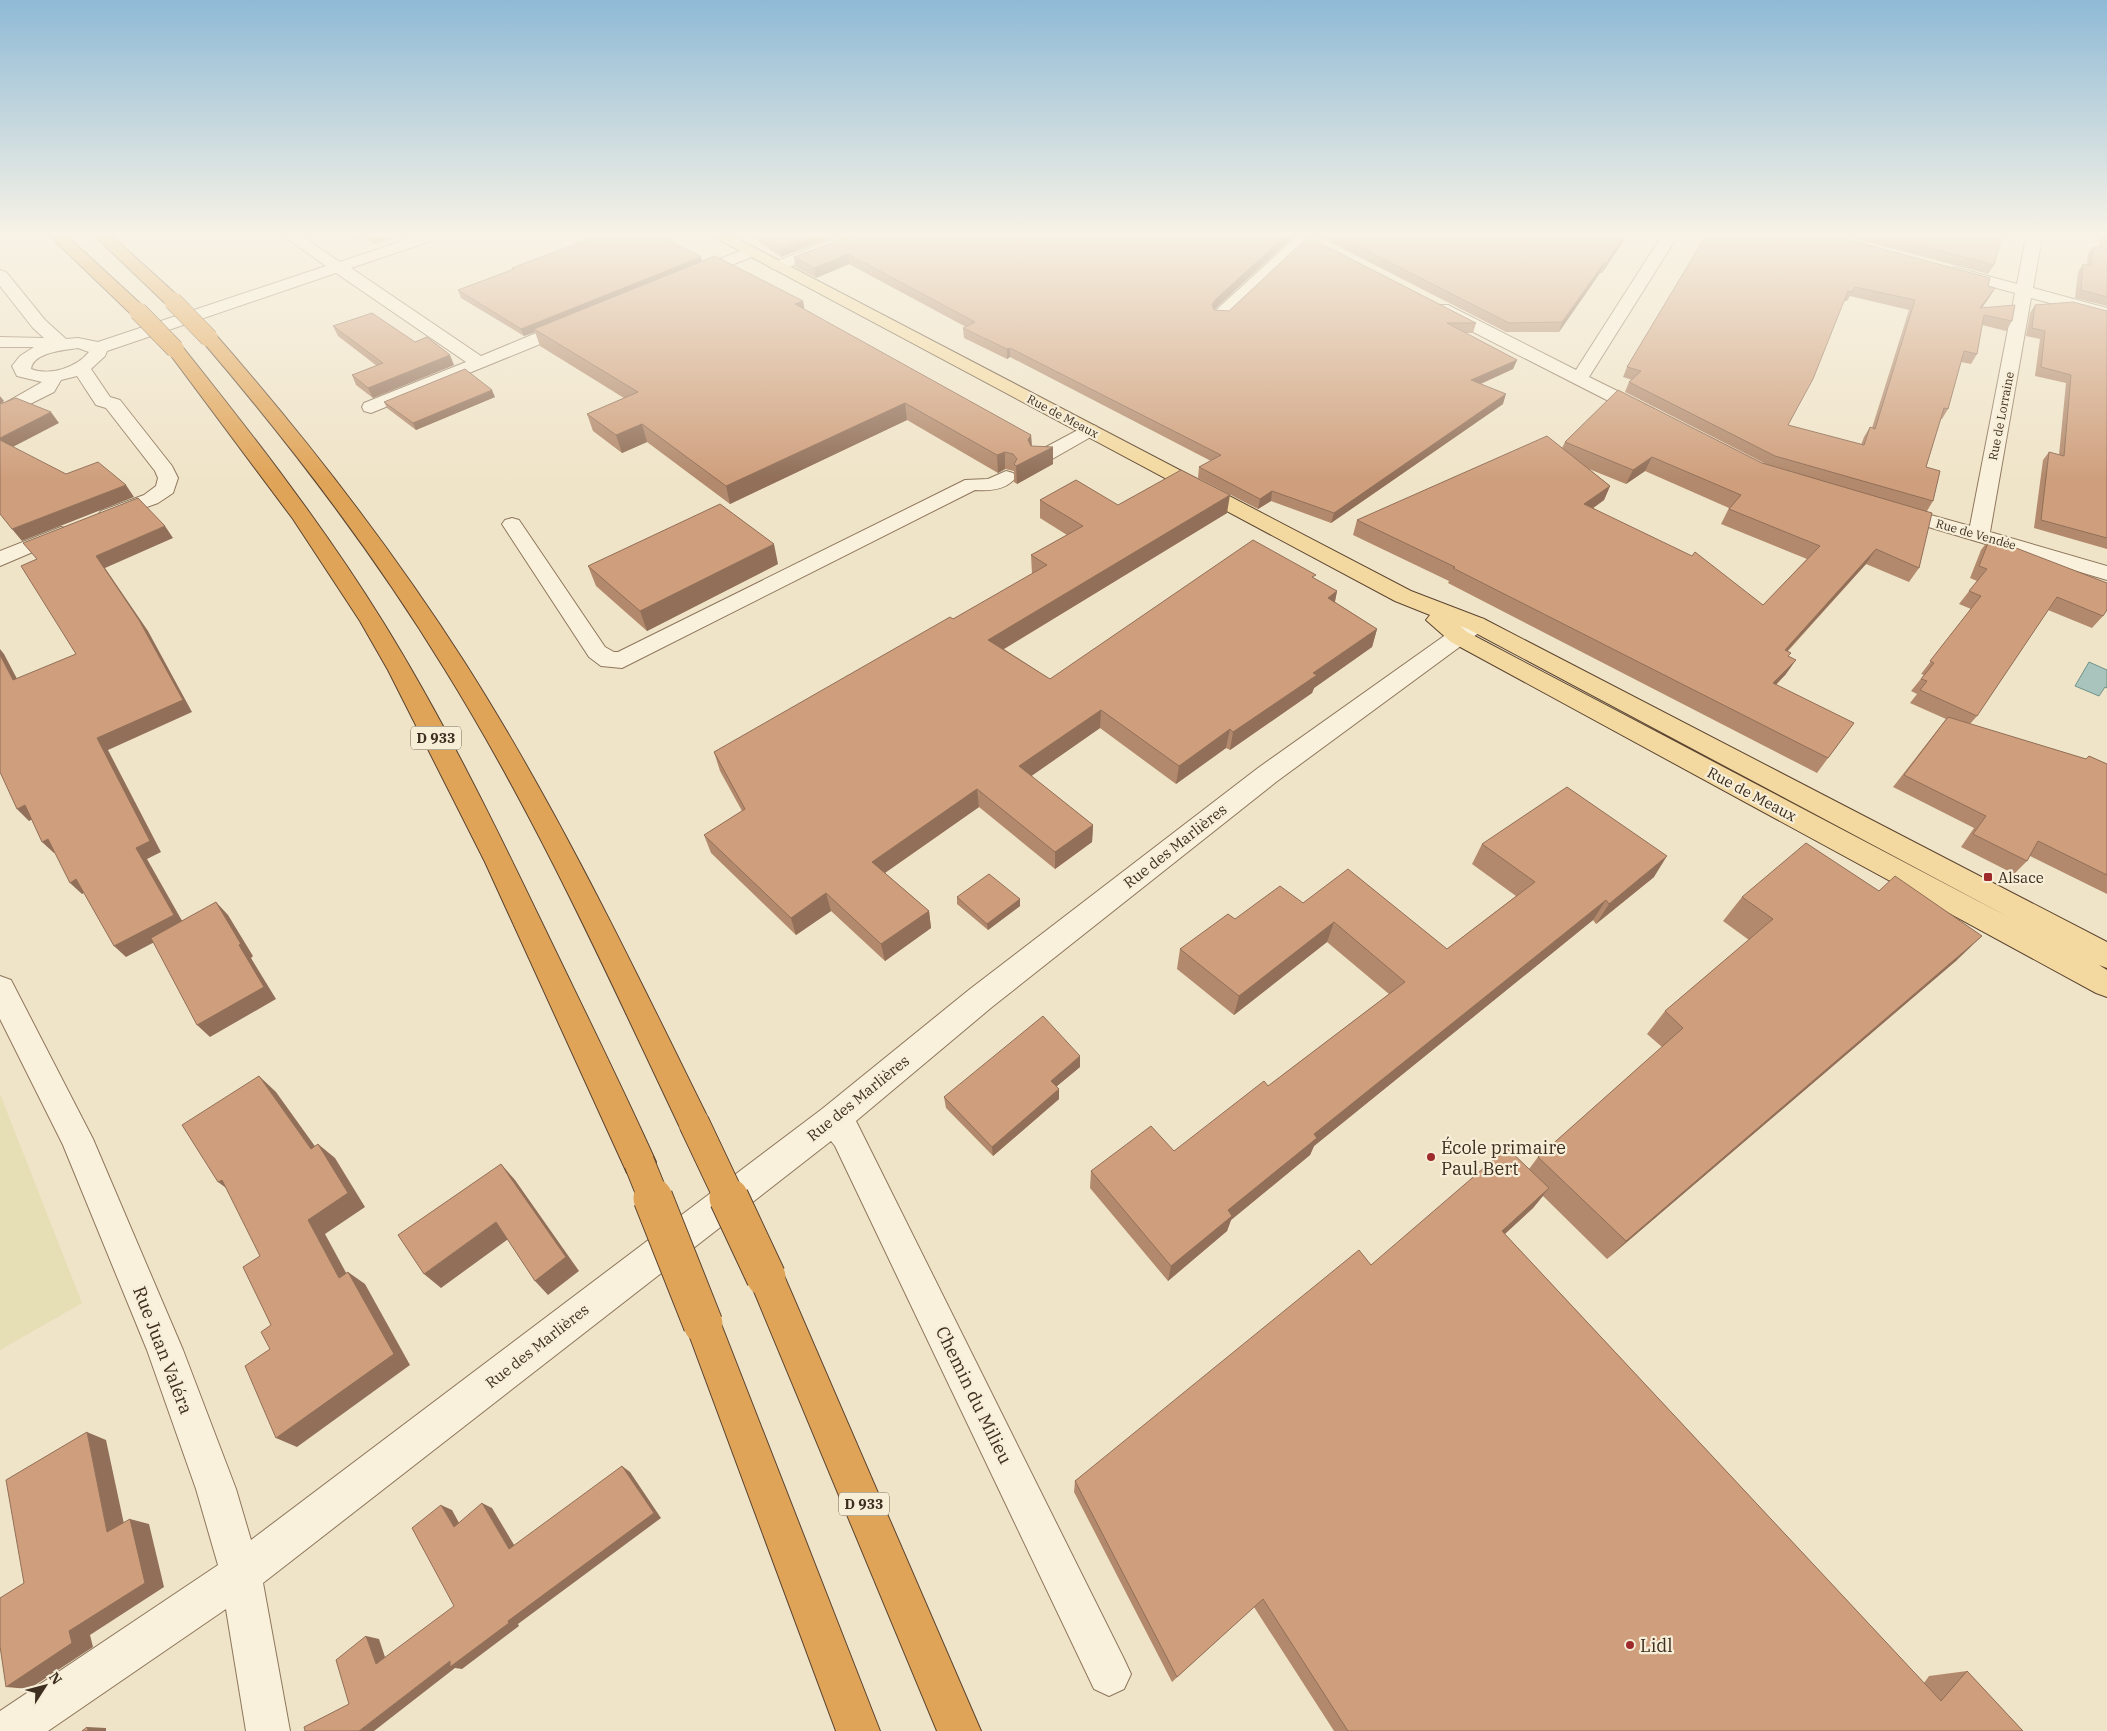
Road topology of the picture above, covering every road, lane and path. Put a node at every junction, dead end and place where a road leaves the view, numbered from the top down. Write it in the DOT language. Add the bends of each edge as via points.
graph roads {
  1 [pos="34,318"];
  2 [pos="145,318"];
  3 [pos="189,318"];
  4 [pos="190,318"];
  5 [pos="413,318"];
  6 [pos="587,318"];
  7 [pos="876,318"];
  8 [pos="1459,318"];
  9 [pos="1618,318"];
  10 [pos="2020,318"];
  11 [pos="37,321"];
  12 [pos="0,341"];
  13 [pos="62,345"];
  14 [pos="37,348"];
  15 [pos="98,348"];
  16 [pos="479,362"];
  17 [pos="81,368"];
  18 [pos="54,376"];
  19 [pos="1579,379"];
  20 [pos="371,407"];
  21 [pos="0,413"];
  22 [pos="1666,423"];
  23 [pos="1089,430"];
  24 [pos="1040,458"];
  25 [pos="1006,477"];
  26 [pos="1875,505"];
  27 [pos="512,524"];
  28 [pos="1979,535"];
  29 [pos="0,559"];
  30 [pos="2107,573"];
  31 [pos="1468,631"];
  32 [pos="2107,956"];
  33 [pos="2107,984"];
  34 [pos="0,989"];
  35 [pos="833,1120"];
  36 [pos="241,1574"];
  37 [pos="1109,1674"];
  38 [pos="9,1731"];
  39 [pos="268,1731"];
  40 [pos="858,1731"];
  41 [pos="959,1731"];
  1 -- 11 [label="street"];
  2 -- 40 [label="highway, D 933, bridge" via="175,349 246,438 306,521 371,622 408,686 535,936 639,1162"];
  3 -- 15 [label="street"];
  4 -- 41 [label="highway, D 933, bridge" via="284,424 348,506 417,607 456,669 589,908 766,1277"];
  5 -- 16 [label="street"];
  6 -- 16 [label="street"];
  7 -- 23 [label="main road, Rue de Meaux"];
  8 -- 19 [label="street"];
  9 -- 19 [label="street"];
  10 -- 28 [label="street, Rue de Lorraine"];
  11 -- 12 [label="street"];
  11 -- 13 [label="street"];
  11 -- 14 [label="street"];
  12 -- 14 [label="street"];
  13 -- 14 [label="street"];
  13 -- 15 [label="street" via="78,343"];
  14 -- 18 [label="street" via="22,366 23,372 35,377"];
  15 -- 17 [label="street" via="96,356"];
  16 -- 20 [label="street"];
  17 -- 18 [label="street"];
  17 -- 29 [label="street" via="103,401 113,404 164,470 168,478 166,489 151,499"];
  18 -- 21 [label="street" via="48,388"];
  19 -- 22 [label="street"];
  23 -- 24 [label="street"];
  23 -- 31 [label="main road, Rue de Meaux"];
  25 -- 27 [label="street" via="991,485 972,484 622,660 609,660 597,652"];
  26 -- 28 [label="street, Rue de Vendée"];
  28 -- 30 [label="street, Rue de Vendée"];
  31 -- 32 [label="main road, Rue de Meaux"];
  31 -- 33 [label="main road, Rue de Meaux"];
  31 -- 35 [label="street, Rue des Marlières" via="1267,775 981,998"];
  34 -- 36 [label="street, Rue Juan Valéra" via="77,1139 162,1340 216,1490"];
  35 -- 36 [label="street, Rue des Marlières"];
  35 -- 37 [label="street, Chemin du Milieu" via="847,1135"];
  36 -- 38 [label="street, Rue des Marlières"];
  36 -- 39 [label="street, Rue Juan Valéra"];
}
